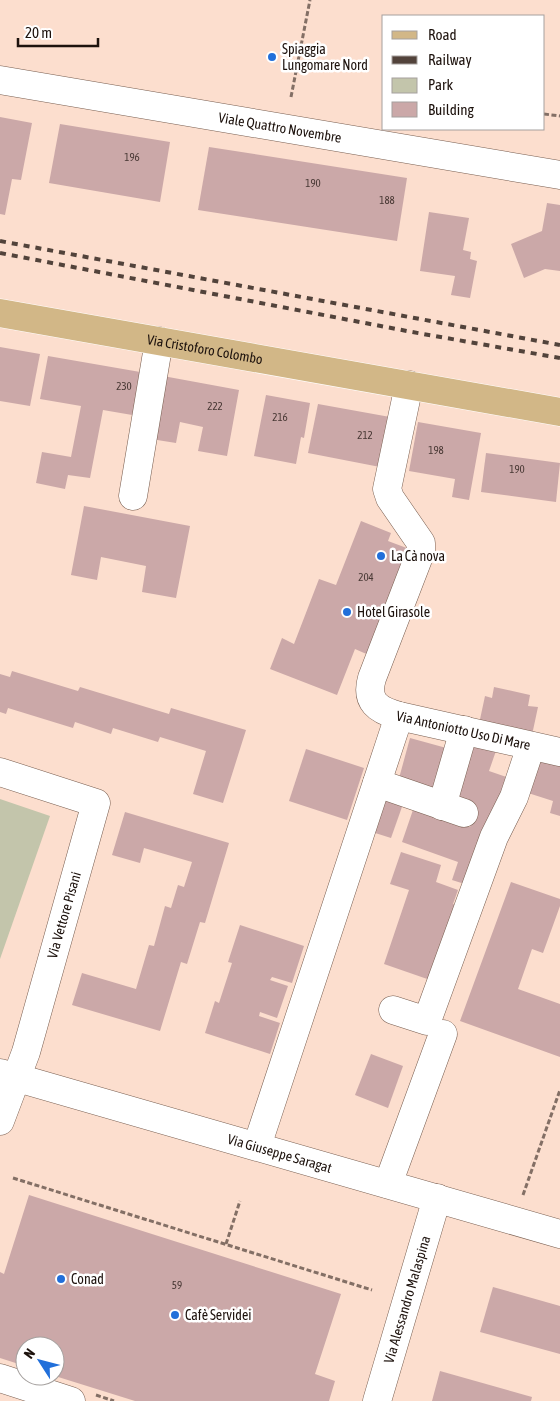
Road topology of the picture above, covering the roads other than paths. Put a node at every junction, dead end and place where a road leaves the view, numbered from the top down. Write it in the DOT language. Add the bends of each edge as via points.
graph roads {
  1 [pos="0,80"];
  2 [pos="560,175"];
  3 [pos="0,313"];
  4 [pos="159,341"];
  5 [pos="409,385"];
  6 [pos="560,412"];
  7 [pos="133,496"];
  8 [pos="399,716"];
  9 [pos="464,730"];
  10 [pos="532,746"];
  11 [pos="560,752"];
  12 [pos="0,772"];
  13 [pos="377,783"];
  14 [pos="392,1010"];
  15 [pos="442,1034"];
  16 [pos="8,1075"];
  17 [pos="0,1121"];
  18 [pos="257,1146"];
  19 [pos="388,1184"];
  20 [pos="437,1198"];
  21 [pos="560,1234"];
  22 [pos="0,1378"];
  23 [pos="71,1401"];
  24 [pos="377,1401"];
  1 -- 2 [label="street, Viale Quattro Novembre"];
  3 -- 4 [label="main road, Via Cristoforo Colombo"];
  4 -- 5 [label="main road, Via Cristoforo Colombo"];
  4 -- 7 [label="street"];
  5 -- 6 [label="main road, Via Cristoforo Colombo"];
  5 -- 8 [label="street, Via Antoniotto Uso Di Mare" via="387,489 418,536 421,551 372,678 369,694 378,707"];
  8 -- 9 [label="street, Via Antoniotto Uso Di Mare"];
  8 -- 13 [label="street"];
  9 -- 10 [label="street, Via Antoniotto Uso Di Mare"];
  9 -- 13 [label="street" via="453,809"];
  10 -- 11 [label="street, Via Antoniotto Uso Di Mare"];
  10 -- 14 [label="street" via="514,797 494,837 427,1022"];
  12 -- 16 [label="street, Via Vettore Pisani" via="96,803 26,1052"];
  13 -- 18 [label="street"];
  15 -- 19 [label="street"];
  16 -- 17 [label="street, Via Vettore Pisani"];
  16 -- 18 [label="street, Via Giuseppe Saragat"];
  18 -- 19 [label="street, Via Giuseppe Saragat"];
  19 -- 20 [label="street, Via Giuseppe Saragat"];
  20 -- 21 [label="street, Via Giuseppe Saragat"];
  20 -- 24 [label="street, Via Alessandro Malaspina"];
  22 -- 23 [label="street"];
}
